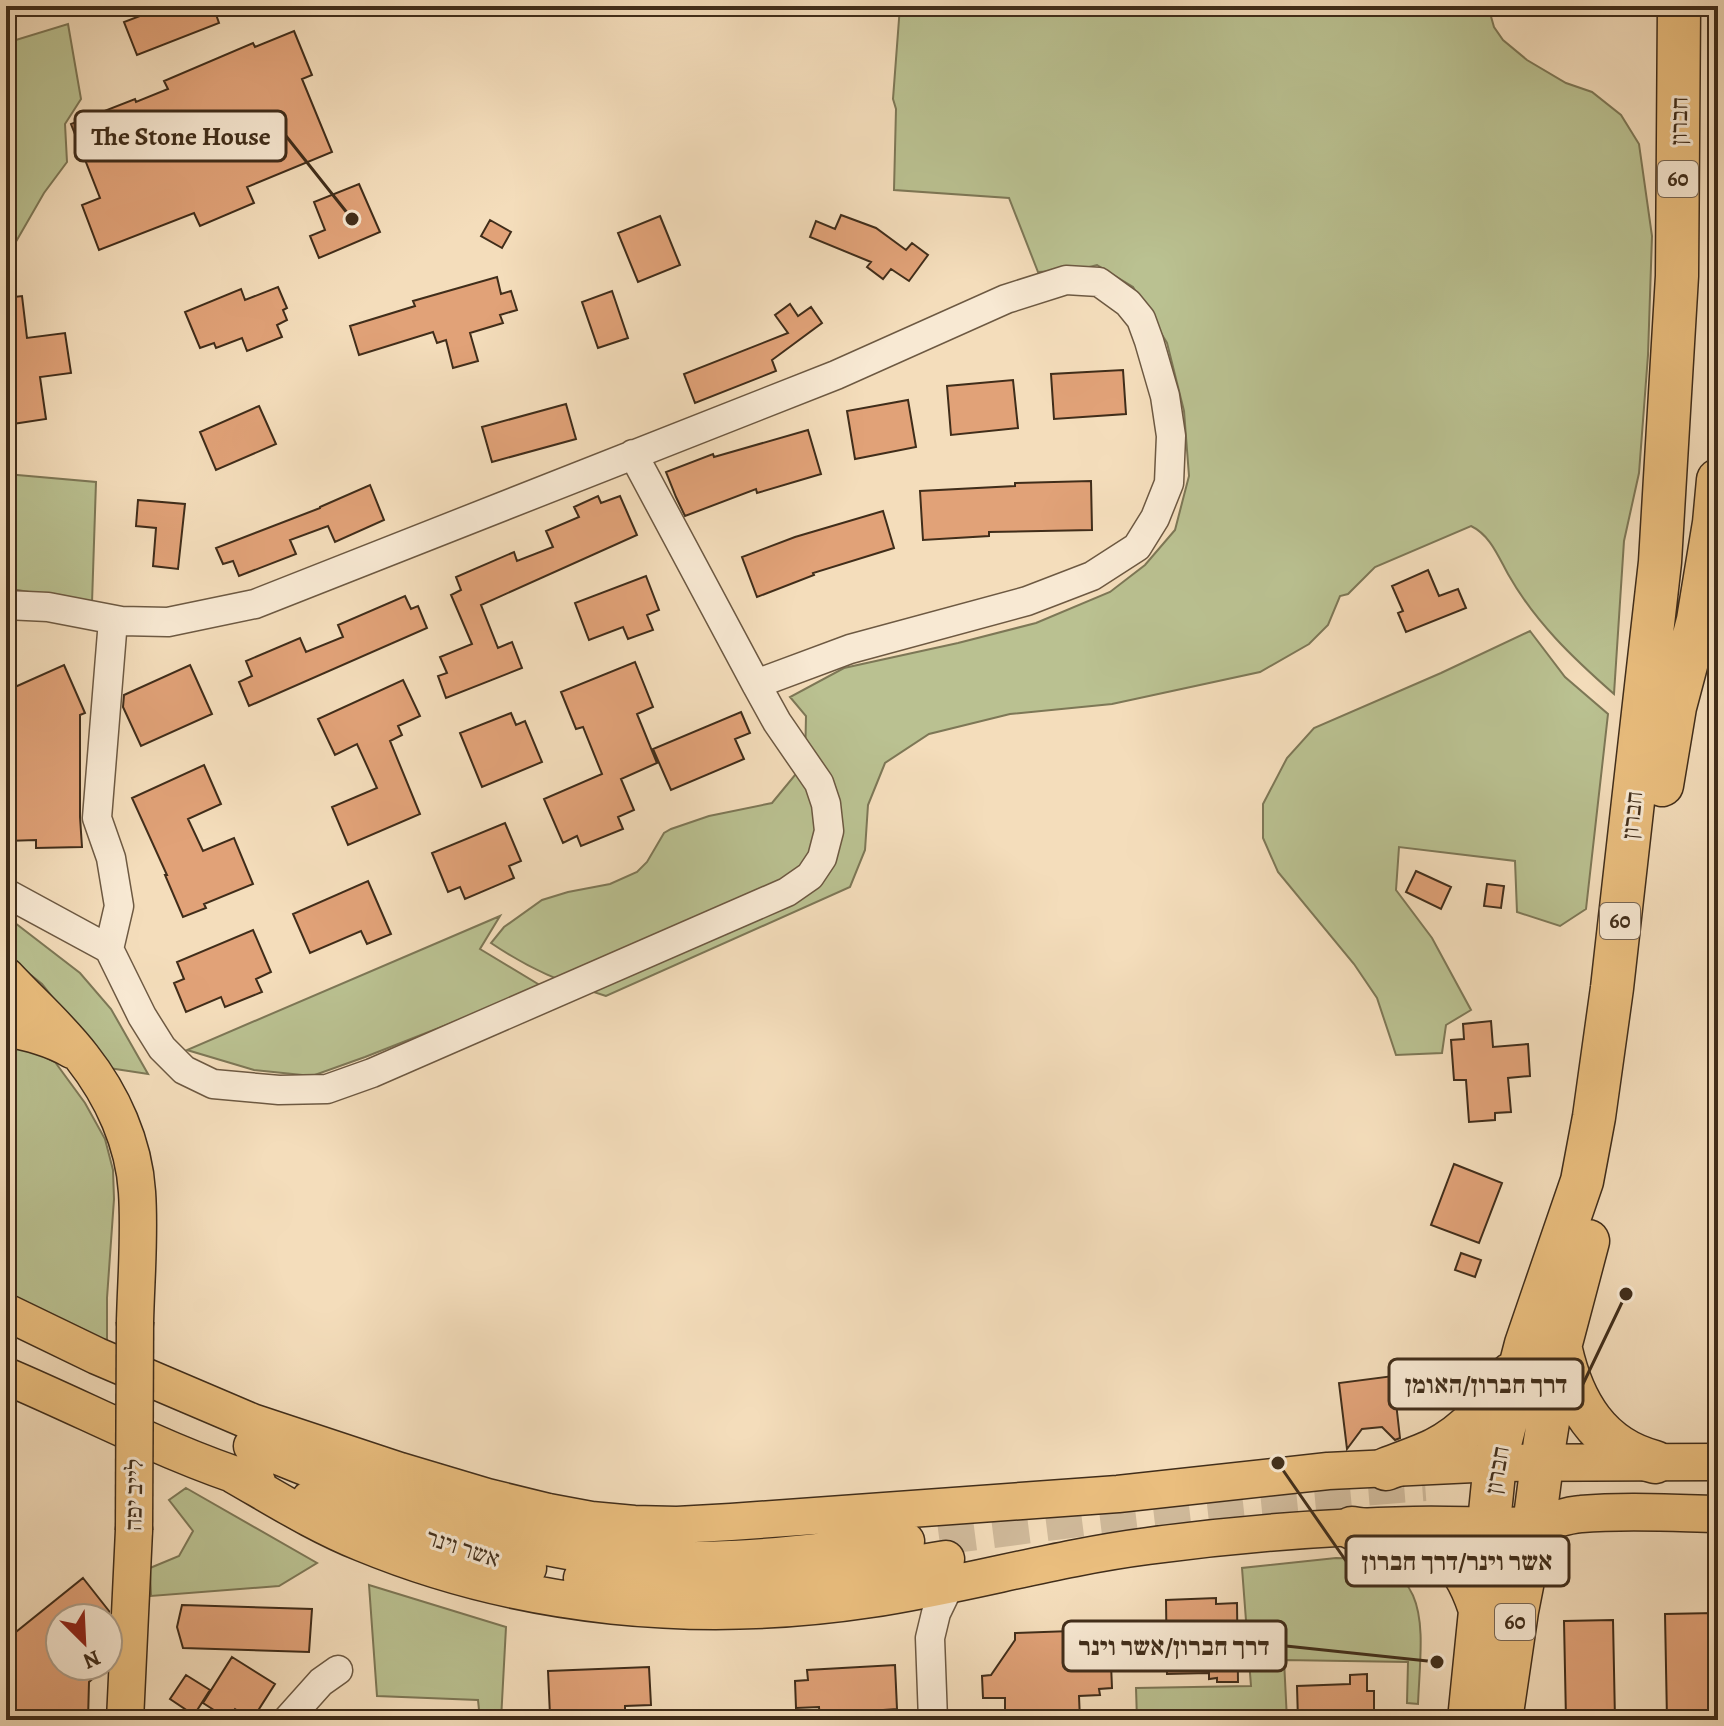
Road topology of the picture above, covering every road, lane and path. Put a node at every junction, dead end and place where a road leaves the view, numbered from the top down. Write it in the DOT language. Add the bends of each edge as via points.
graph roads {
  1 [pos="1679,6"];
  2 [pos="633,454"];
  3 [pos="1718,480"];
  4 [pos="1660,562"];
  5 [pos="6,605"];
  6 [pos="1710,611"];
  7 [pos="113,620"];
  8 [pos="756,684"];
  9 [pos="6,893"];
  10 [pos="109,949"];
  11 [pos="6,979"];
  12 [pos="6,1003"];
  13 [pos="6,1028"];
  14 [pos="82,1056"];
  15 [pos="6,1312"];
  16 [pos="6,1339"];
  17 [pos="1543,1346"];
  18 [pos="6,1376"];
  19 [pos="1543,1462"];
  20 [pos="1655,1462"];
  21 [pos="1718,1462"];
  22 [pos="1495,1463"];
  23 [pos="1386,1469"];
  24 [pos="1718,1514"];
  25 [pos="1489,1525"];
  26 [pos="1534,1525"];
  27 [pos="1352,1528"];
  28 [pos="945,1560"];
  29 [pos="1479,1607"];
  30 [pos="338,1670"];
  31 [pos="125,1720"];
  32 [pos="287,1720"];
  33 [pos="933,1720"];
  34 [pos="1469,1720"];
  35 [pos="1501,1720"];
  1 -- 4 [label="highway, חברון / 60" via="1677,276"];
  2 -- 7 [label="street" via="255,604 168,622"];
  2 -- 8 [label="street"];
  2 -- 8 [label="street" via="836,375 1006,299 1066,280 1099,282 1141,319 1165,396 1171,436 1169,483 1137,547 1092,576 1027,601 850,649"];
  3 -- 6 [label="highway, חברון / 60"];
  4 -- 6 [label="main road" via="1685,606"];
  4 -- 17 [label="highway, חברון / 60" via="1594,1117"];
  5 -- 7 [label="street"];
  6 -- 17 [label="highway, חברון / 60" via="1675,707 1667,747 1618,1119"];
  7 -- 10 [label="street" via="97,818 119,906"];
  8 -- 10 [label="street" via="819,783 826,804 829,831 822,858 810,876 787,892 372,1073 327,1089 213,1084 184,1070 162,1048"];
  9 -- 10 [label="street"];
  11 -- 12 [label="main road"];
  11 -- 14 [label="main road, לייב יפה"];
  13 -- 14 [label="main road" via="41,1035"];
  14 -- 31 [label="main road, לייב יפה, bridge" via="121,1124 137,1189 134,1530"];
  15 -- 23 [label="main road" via="252,1422 487,1497 591,1520 731,1522"];
  16 -- 28 [label="main road, אשר וינר" via="285,1459 527,1543 623,1558 825,1552"];
  17 -- 19 [label="highway, חברון / 60"];
  17 -- 20 [label="highway" via="1597,1427 1629,1454"];
  17 -- 22 [label="highway, חברון / 60"];
  17 -- 23 [label="highway" via="1513,1372 1463,1431 1434,1450"];
  18 -- 28 [label="main road, אשר וינר" via="234,1475 540,1570 612,1582 749,1585"];
  19 -- 20 [label="main road"];
  19 -- 22 [label="main road"];
  19 -- 26 [label="highway, חברון / 60"];
  20 -- 21 [label="main road"];
  22 -- 23 [label="main road"];
  22 -- 25 [label="highway, חברון / 60"];
  24 -- 26 [label="main road" via="1583,1514"];
  25 -- 26 [label="main road"];
  25 -- 27 [label="main road"];
  25 -- 29 [label="highway, חברון / 60"];
  26 -- 35 [label="highway, חברון / 60"];
  27 -- 28 [label="main road" via="1212,1538 1094,1554"];
  27 -- 29 [label="highway" via="1444,1550 1468,1578"];
  28 -- 33 [label="street" via="930,1638"];
  29 -- 34 [label="highway, 60"];
  30 -- 32 [label="street"];
}
